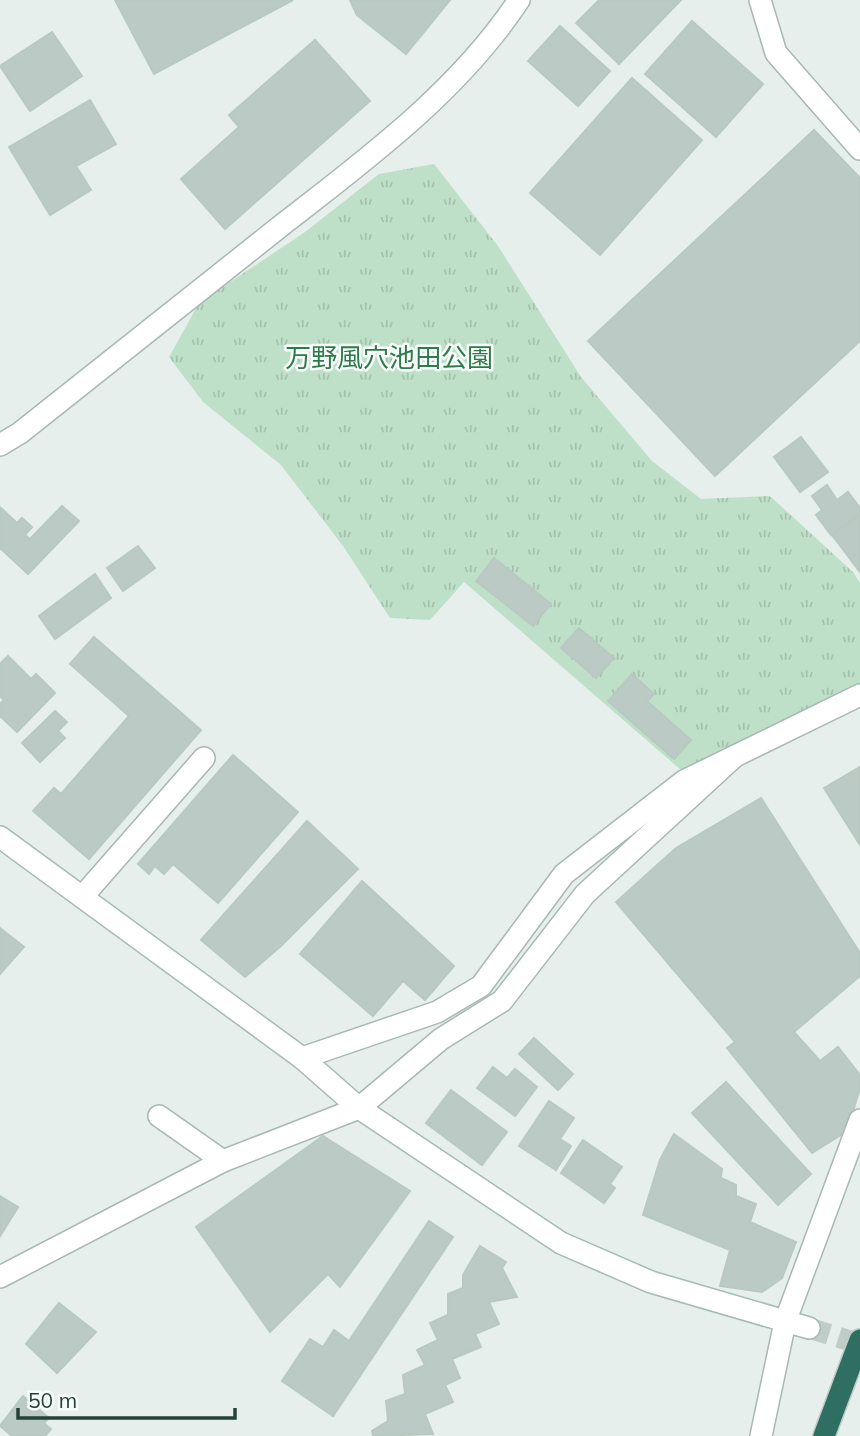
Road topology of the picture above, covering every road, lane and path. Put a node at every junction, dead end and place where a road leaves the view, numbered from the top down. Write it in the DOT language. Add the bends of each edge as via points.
graph roads {
  1 [pos="519,0"];
  2 [pos="760,0"];
  3 [pos="860,149"];
  4 [pos="0,445"];
  5 [pos="860,695"];
  6 [pos="735,756"];
  7 [pos="204,758"];
  8 [pos="0,837"];
  9 [pos="82,897"];
  10 [pos="302,1058"];
  11 [pos="359,1108"];
  12 [pos="159,1116"];
  13 [pos="860,1120"];
  14 [pos="223,1161"];
  15 [pos="0,1278"];
  16 [pos="785,1322"];
  17 [pos="809,1328"];
  18 [pos="860,1340"];
  19 [pos="761,1436"];
  20 [pos="824,1436"];
  1 -- 4 [label="street" via="501,27 436,98 361,163"];
  2 -- 3 [label="street" via="776,53"];
  5 -- 6 [label="street"];
  6 -- 10 [label="street" via="684,781 565,874 481,986 438,1012"];
  6 -- 11 [label="street" via="585,894 502,1001 441,1039"];
  7 -- 9 [label="street"];
  8 -- 9 [label="street"];
  9 -- 10 [label="street"];
  10 -- 11 [label="street"];
  11 -- 14 [label="street"];
  11 -- 16 [label="street" via="561,1243 650,1282"];
  12 -- 14 [label="street"];
  13 -- 16 [label="street"];
  14 -- 15 [label="street"];
  16 -- 17 [label="street"];
  16 -- 19 [label="street"];
  18 -- 20 [label="highway"];
}
